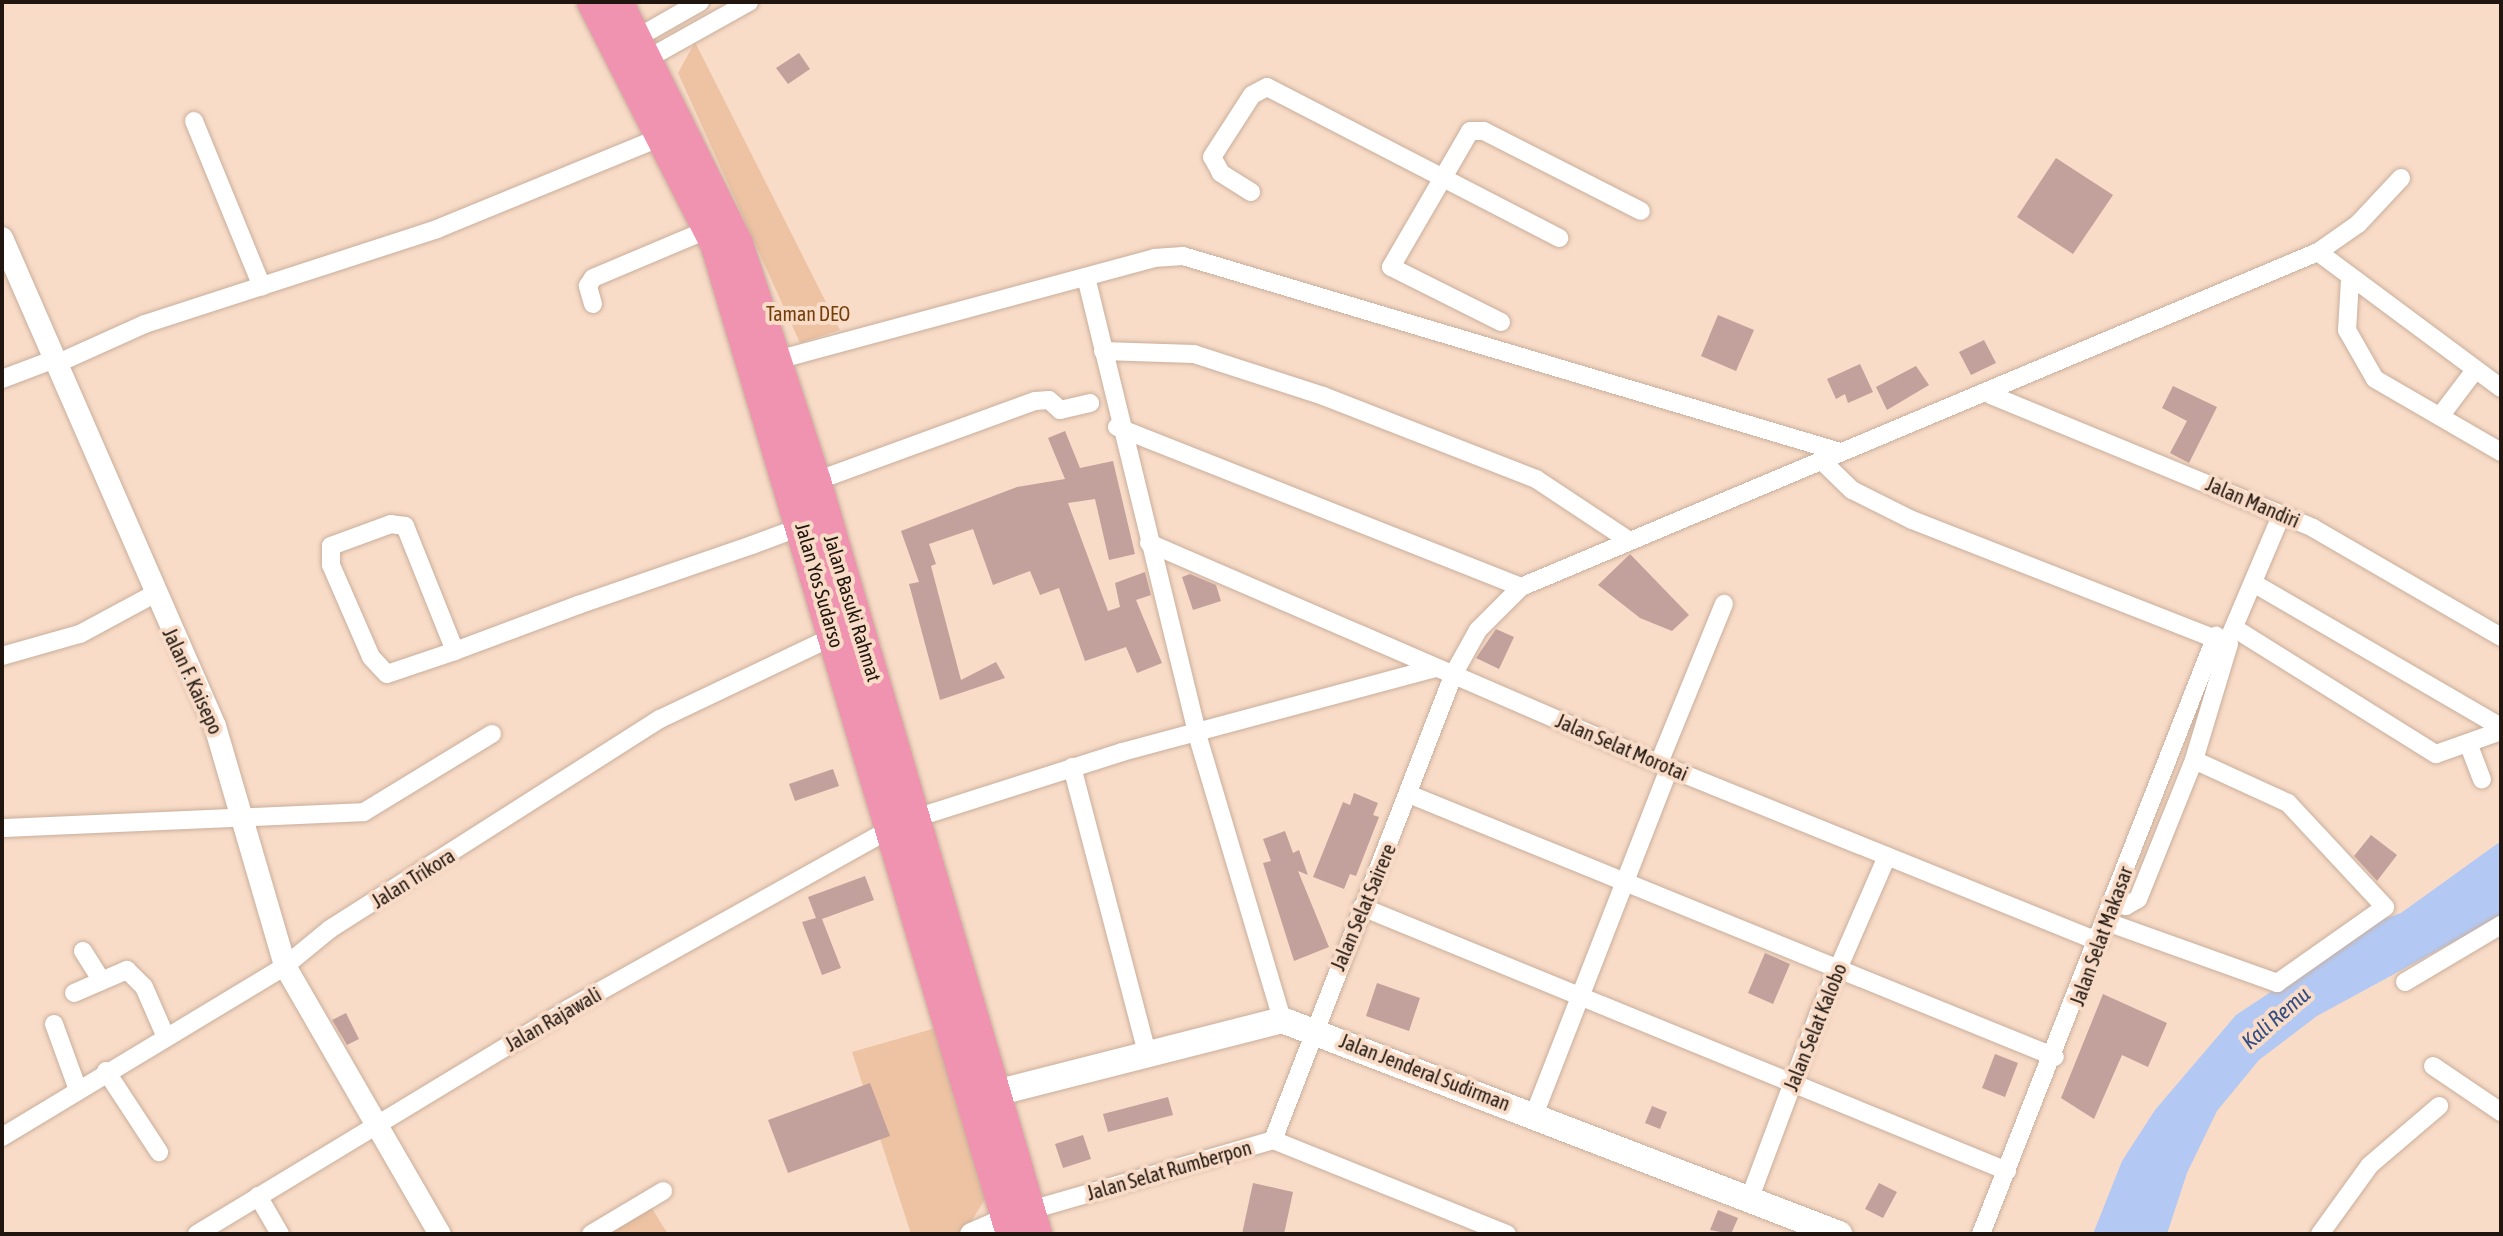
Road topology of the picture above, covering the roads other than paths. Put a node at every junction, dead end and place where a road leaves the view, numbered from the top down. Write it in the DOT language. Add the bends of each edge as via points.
graph roads {
  1 [pos="592,2"];
  2 [pos="618,2"];
  3 [pos="700,2"];
  4 [pos="749,2"];
  5 [pos="634,53"];
  6 [pos="194,121"];
  7 [pos="664,136"];
  8 [pos="2401,178"];
  9 [pos="1443,179"];
  10 [pos="1251,192"];
  11 [pos="1641,211"];
  12 [pos="709,229"];
  13 [pos="2,238"];
  14 [pos="1559,238"];
  15 [pos="2318,252"];
  16 [pos="1086,277"];
  17 [pos="2350,280"];
  18 [pos="262,287"];
  19 [pos="593,304"];
  20 [pos="1501,322"];
  21 [pos="1103,351"];
  22 [pos="777,360"];
  23 [pos="56,361"];
  24 [pos="2475,370"];
  25 [pos="2,379"];
  26 [pos="2501,388"];
  27 [pos="1991,395"];
  28 [pos="1090,403"];
  29 [pos="780,412"];
  30 [pos="2441,415"];
  31 [pos="1117,427"];
  32 [pos="1840,452"];
  33 [pos="2501,452"];
  34 [pos="1821,460"];
  35 [pos="816,481"];
  36 [pos="2281,516"];
  37 [pos="803,526"];
  38 [pos="1628,540"];
  39 [pos="1149,543"];
  40 [pos="2255,584"];
  41 [pos="1521,587"];
  42 [pos="154,594"];
  43 [pos="1724,604"];
  44 [pos="2225,635"];
  45 [pos="834,636"];
  46 [pos="2501,637"];
  47 [pos="455,651"];
  48 [pos="2,656"];
  49 [pos="1444,671"];
  50 [pos="2501,729"];
  51 [pos="492,734"];
  52 [pos="1197,734"];
  53 [pos="2468,743"];
  54 [pos="2194,760"];
  55 [pos="1664,766"];
  56 [pos="1072,767"];
  57 [pos="2482,779"];
  58 [pos="1411,795"];
  59 [pos="243,817"];
  60 [pos="903,822"];
  61 [pos="2,828"];
  62 [pos="1887,856"];
  63 [pos="1624,878"];
  64 [pos="2112,903"];
  65 [pos="1362,907"];
  66 [pos="2107,922"];
  67 [pos="2501,925"];
  68 [pos="2099,942"];
  69 [pos="83,951"];
  70 [pos="285,966"];
  71 [pos="1838,969"];
  72 [pos="99,977"];
  73 [pos="2405,982"];
  74 [pos="74,993"];
  75 [pos="1578,993"];
  76 [pos="1282,1020"];
  77 [pos="54,1024"];
  78 [pos="1313,1029"];
  79 [pos="165,1035"];
  80 [pos="1147,1052"];
  81 [pos="2055,1057"];
  82 [pos="2433,1066"];
  83 [pos="106,1071"];
  84 [pos="1793,1078"];
  85 [pos="78,1090"];
  86 [pos="1000,1092"];
  87 [pos="2439,1106"];
  88 [pos="2501,1112"];
  89 [pos="1534,1115"];
  90 [pos="375,1125"];
  91 [pos="2,1137"];
  92 [pos="1273,1140"];
  93 [pos="159,1152"];
  94 [pos="2007,1171"];
  95 [pos="663,1191"];
  96 [pos="258,1196"];
  97 [pos="1749,1200"];
  98 [pos="1021,1224"];
  99 [pos="197,1234"];
  100 [pos="280,1234"];
  101 [pos="440,1234"];
  102 [pos="591,1234"];
  103 [pos="971,1234"];
  104 [pos="1507,1234"];
  105 [pos="1839,1234"];
  106 [pos="1981,1234"];
  107 [pos="2320,1234"];
  1 -- 5 [label="highway, Jalan Yos Sudarso"];
  2 -- 5 [label="highway, Jalan Basuki Rahmat"];
  3 -- 5 [label="street"];
  4 -- 5 [label="street"];
  5 -- 7 [label="highway, Jalan Yos Sudarso"];
  5 -- 22 [label="highway, Jalan Basuki Rahmat" via="738,244"];
  6 -- 18 [label="street"];
  7 -- 12 [label="highway, Jalan Yos Sudarso"];
  7 -- 18 [label="street" via="437,229"];
  8 -- 15 [label="street" via="2358,224"];
  9 -- 10 [label="street" via="1267,87 1252,95 1212,157 1221,173"];
  9 -- 11 [label="street" via="1464,137 1480,129"];
  9 -- 14 [label="street"];
  9 -- 20 [label="street" via="1391,267"];
  12 -- 19 [label="street" via="601,273 588,286"];
  12 -- 29 [label="highway, Jalan Yos Sudarso"];
  13 -- 23 [label="street, Jalan F. Kaisepo"];
  15 -- 17 [label="street"];
  15 -- 27 [label="street"];
  16 -- 21 [label="street"];
  16 -- 22 [label="street"];
  16 -- 32 [label="street" via="1183,256"];
  17 -- 24 [label="street"];
  17 -- 30 [label="street" via="2347,330 2363,365 2386,390"];
  18 -- 23 [label="street" via="145,324"];
  21 -- 31 [label="street"];
  21 -- 38 [label="street" via="1194,354 1323,396 1536,479"];
  22 -- 29 [label="highway, Jalan Basuki Rahmat"];
  23 -- 25 [label="street"];
  23 -- 42 [label="street, Jalan F. Kaisepo"];
  24 -- 26 [label="street"];
  24 -- 30 [label="street"];
  27 -- 32 [label="street"];
  27 -- 36 [label="street, Jalan Mandiri"];
  28 -- 35 [label="street" via="1060,410 1049,400 1035,401"];
  29 -- 35 [label="highway, Jalan Basuki Rahmat"];
  29 -- 37 [label="highway, Jalan Yos Sudarso"];
  30 -- 33 [label="street"];
  31 -- 39 [label="street"];
  31 -- 41 [label="street"];
  32 -- 34 [label="street"];
  34 -- 38 [label="street"];
  34 -- 44 [label="street" via="1852,490 1912,520"];
  35 -- 60 [label="highway, Jalan Basuki Rahmat"];
  36 -- 40 [label="street"];
  36 -- 46 [label="street, Jalan Mandiri" via="2333,537"];
  37 -- 45 [label="highway, Jalan Yos Sudarso"];
  37 -- 47 [label="street"];
  38 -- 41 [label="street"];
  39 -- 49 [label="street, Jalan Selat Morotai" via="1280,594"];
  39 -- 52 [label="street"];
  40 -- 44 [label="street"];
  40 -- 50 [label="street"];
  41 -- 49 [label="street, Jalan Selat Sairere"];
  42 -- 48 [label="street" via="80,634"];
  42 -- 59 [label="street, Jalan F. Kaisepo" via="215,726"];
  43 -- 55 [label="street"];
  44 -- 53 [label="street" via="2433,753"];
  44 -- 54 [label="street" via="2230,653"];
  44 -- 64 [label="street, Jalan Selat Makasar"];
  45 -- 60 [label="highway, Jalan Yos Sudarso"];
  45 -- 70 [label="street, Jalan Trikora" via="660,719 330,929"];
  47 -- 47 [label="street" via="387,674 378,670 331,565 331,546 391,524 405,526"];
  49 -- 52 [label="street, Jalan Rajawali"];
  49 -- 55 [label="street, Jalan Selat Morotai"];
  49 -- 58 [label="street, Jalan Selat Sairere"];
  50 -- 53 [label="street"];
  51 -- 59 [label="street" via="381,807"];
  52 -- 56 [label="street, Jalan Rajawali"];
  52 -- 76 [label="street"];
  53 -- 57 [label="street"];
  54 -- 64 [label="street" via="2138,899 2126,906"];
  54 -- 66 [label="street" via="2288,803 2385,907 2277,983"];
  55 -- 62 [label="street, Jalan Selat Morotai"];
  55 -- 63 [label="street"];
  56 -- 60 [label="street, Jalan Rajawali"];
  56 -- 80 [label="street"];
  58 -- 63 [label="street"];
  58 -- 65 [label="street, Jalan Selat Sairere"];
  59 -- 61 [label="street"];
  59 -- 70 [label="street, Jalan F. Kaisepo"];
  60 -- 86 [label="highway, Jalan Basuki Rahmat"];
  60 -- 90 [label="street, Jalan Rajawali"];
  60 -- 98 [label="highway, Jalan Yos Sudarso"];
  62 -- 68 [label="street, Jalan Selat Morotai"];
  62 -- 71 [label="street, Jalan Selat Kalobo"];
  63 -- 71 [label="street"];
  63 -- 75 [label="street"];
  64 -- 66 [label="street, Jalan Selat Makasar"];
  65 -- 75 [label="street"];
  65 -- 78 [label="street, Jalan Selat Sairere"];
  66 -- 68 [label="street, Jalan Selat Makasar"];
  67 -- 73 [label="street"];
  68 -- 81 [label="street, Jalan Selat Makasar"];
  69 -- 72 [label="street"];
  70 -- 79 [label="street, Jalan Trikora"];
  70 -- 90 [label="street, Jalan F. Kaisepo"];
  71 -- 81 [label="street"];
  71 -- 84 [label="street, Jalan Selat Kalobo"];
  72 -- 74 [label="street"];
  72 -- 79 [label="street" via="118,970 138,976"];
  75 -- 84 [label="street"];
  75 -- 89 [label="street"];
  76 -- 78 [label="main road, Jalan Jenderal Sudirman"];
  76 -- 80 [label="main road, Jalan Jenderal Sudirman"];
  77 -- 85 [label="street"];
  78 -- 89 [label="main road, Jalan Jenderal Sudirman"];
  78 -- 92 [label="street, Jalan Selat Sairere"];
  79 -- 83 [label="street, Jalan Trikora"];
  80 -- 86 [label="main road, Jalan Jenderal Sudirman"];
  81 -- 94 [label="street, Jalan Selat Makasar"];
  82 -- 88 [label="street"];
  83 -- 85 [label="street, Jalan Trikora"];
  83 -- 93 [label="street"];
  84 -- 94 [label="street"];
  84 -- 97 [label="street, Jalan Selat Kalobo"];
  85 -- 91 [label="street, Jalan Trikora"];
  86 -- 98 [label="highway, Jalan Basuki Rahmat"];
  87 -- 107 [label="street" via="2370,1165"];
  89 -- 97 [label="main road, Jalan Jenderal Sudirman"];
  90 -- 96 [label="street, Jalan Rajawali"];
  90 -- 101 [label="street, Jalan F. Kaisepo"];
  92 -- 98 [label="street, Jalan Selat Rumberpon"];
  92 -- 104 [label="street, Jalan Selat Rumberpon"];
  94 -- 106 [label="street, Jalan Selat Makasar"];
  95 -- 102 [label="street"];
  96 -- 99 [label="street, Jalan Rajawali"];
  96 -- 100 [label="street"];
  97 -- 105 [label="main road, Jalan Jenderal Sudirman"];
  98 -- 103 [label="street"];
}
